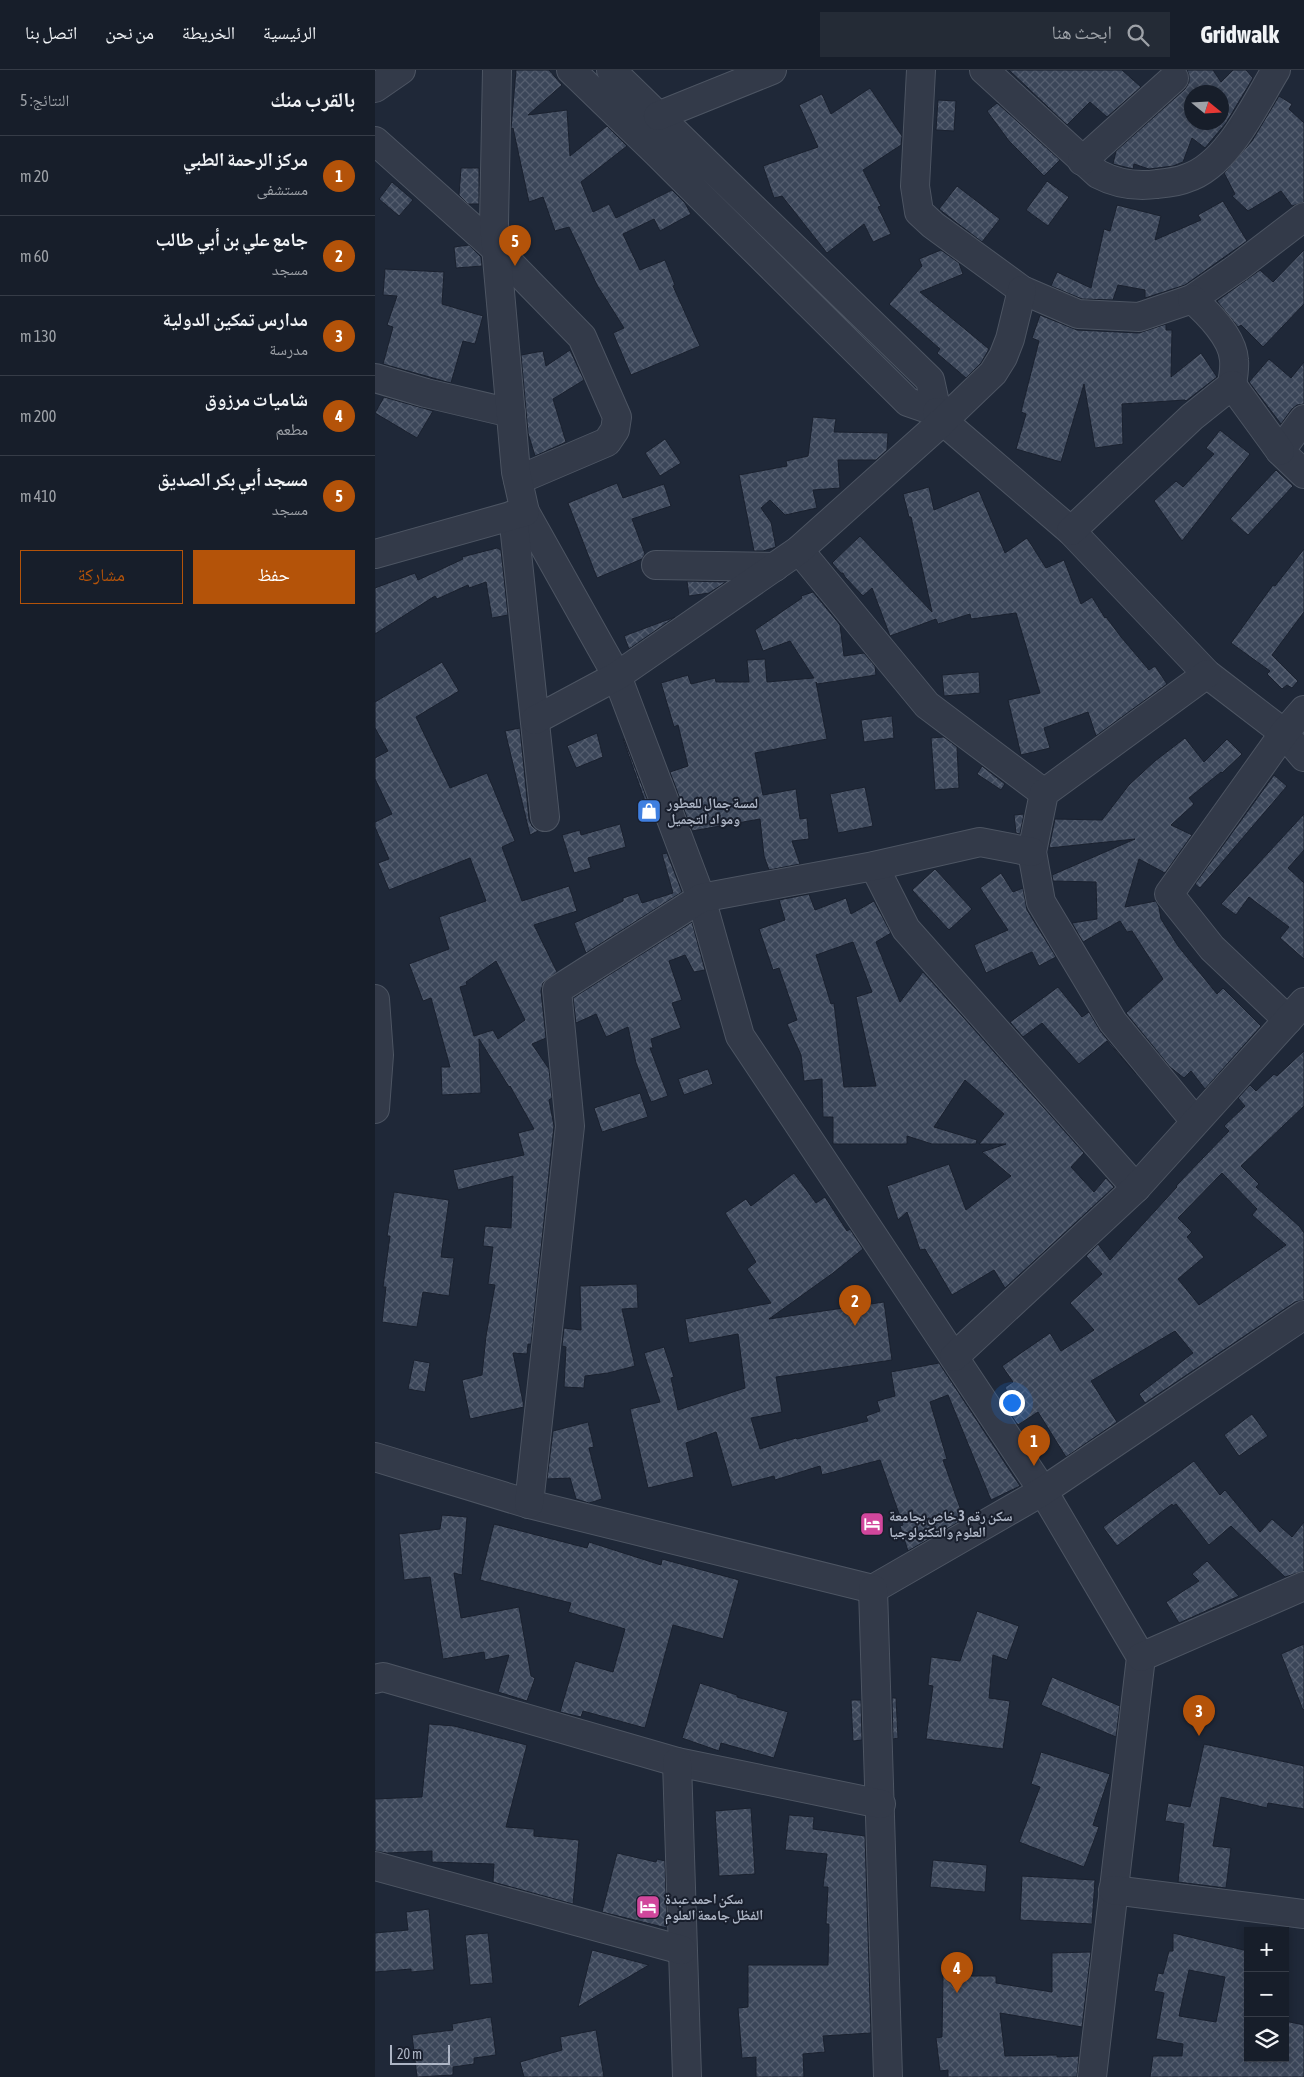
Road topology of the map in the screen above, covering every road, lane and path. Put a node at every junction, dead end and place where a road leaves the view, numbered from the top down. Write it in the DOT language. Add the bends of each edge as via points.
graph roads {
  1 [pos="401,70"];
  2 [pos="497,70"];
  3 [pos="571,70"];
  4 [pos="611,70"];
  5 [pos="772,70"];
  6 [pos="921,70"];
  7 [pos="984,70"];
  8 [pos="1276,70"];
  9 [pos="1174,78"];
  10 [pos="375,88"];
  11 [pos="658,116"];
  12 [pos="375,141"];
  13 [pos="1082,161"];
  14 [pos="1304,218"];
  15 [pos="497,249"];
  16 [pos="1022,290"];
  17 [pos="1192,299"];
  18 [pos="375,378"];
  19 [pos="1232,385"];
  20 [pos="511,413"];
  21 [pos="940,416"];
  22 [pos="1304,420"];
  23 [pos="1280,452"];
  24 [pos="1304,474"];
  25 [pos="518,480"];
  26 [pos="519,514"];
  27 [pos="1071,531"];
  28 [pos="799,550"];
  29 [pos="375,554"];
  30 [pos="656,565"];
  31 [pos="775,567"];
  32 [pos="1207,674"];
  33 [pos="617,676"];
  34 [pos="1304,710"];
  35 [pos="535,720"];
  36 [pos="1284,733"];
  37 [pos="1304,757"];
  38 [pos="1044,793"];
  39 [pos="545,817"];
  40 [pos="1032,852"];
  41 [pos="874,866"];
  42 [pos="701,898"];
  43 [pos="375,999"];
  44 [pos="1296,1011"];
  45 [pos="375,1109"];
  46 [pos="1195,1121"];
  47 [pos="1136,1188"];
  48 [pos="1304,1315"];
  49 [pos="954,1357"];
  50 [pos="375,1457"];
  51 [pos="1043,1491"];
  52 [pos="529,1504"];
  53 [pos="1304,1586"];
  54 [pos="873,1589"];
  55 [pos="1141,1657"];
  56 [pos="375,1679"];
  57 [pos="677,1762"];
  58 [pos="881,1804"];
  59 [pos="375,1866"];
  60 [pos="1113,1890"];
  61 [pos="1304,1914"];
  62 [pos="682,1950"];
  63 [pos="687,2077"];
  64 [pos="888,2077"];
  65 [pos="1092,2077"];
  1 -- 10 [label="street"];
  2 -- 15 [label="street" via="494,224"];
  3 -- 21 [label="street" via="908,402"];
  4 -- 11 [label="street"];
  5 -- 11 [label="street"];
  6 -- 16 [label="street" via="915,186 919,212"];
  7 -- 13 [label="street"];
  8 -- 13 [label="street" via="1236,137 1209,166 1189,178 1130,185 1098,174"];
  9 -- 13 [label="street"];
  11 -- 21 [label="street" via="930,380"];
  12 -- 15 [label="street"];
  14 -- 17 [label="street"];
  15 -- 20 [label="street"];
  15 -- 25 [label="street" via="582,337 617,417 615,430 607,442"];
  16 -- 17 [label="street" via="1079,314 1139,317"];
  16 -- 21 [label="street" via="1010,340 993,373"];
  17 -- 19 [label="street" via="1225,334 1234,359"];
  18 -- 20 [label="street"];
  19 -- 23 [label="street"];
  19 -- 27 [label="street" via="1192,417"];
  20 -- 25 [label="street"];
  21 -- 27 [label="street"];
  21 -- 28 [label="street"];
  22 -- 23 [label="street"];
  23 -- 24 [label="street"];
  25 -- 26 [label="street"];
  26 -- 29 [label="street"];
  26 -- 33 [label="street"];
  26 -- 35 [label="street"];
  27 -- 32 [label="street"];
  28 -- 31 [label="street"];
  28 -- 38 [label="street" via="927,705"];
  30 -- 31 [label="street"];
  31 -- 33 [label="street"];
  32 -- 36 [label="street"];
  32 -- 38 [label="street"];
  33 -- 35 [label="street"];
  33 -- 42 [label="street"];
  34 -- 36 [label="street"];
  35 -- 39 [label="street"];
  36 -- 37 [label="street"];
  36 -- 44 [label="street" via="1169,894 1213,948"];
  38 -- 40 [label="street"];
  40 -- 41 [label="street" via="981,842"];
  40 -- 46 [label="street" via="1041,902 1108,1013"];
  41 -- 42 [label="street"];
  41 -- 47 [label="street" via="906,929"];
  42 -- 49 [label="street" via="740,1036"];
  42 -- 52 [label="street" via="557,990 570,1126"];
  43 -- 45 [label="street" via="379,1055"];
  44 -- 46 [label="street"];
  46 -- 47 [label="street"];
  47 -- 49 [label="street"];
  48 -- 51 [label="street"];
  49 -- 51 [label="street"];
  50 -- 52 [label="street"];
  51 -- 54 [label="street"];
  51 -- 55 [label="street"];
  52 -- 54 [label="street"];
  53 -- 55 [label="street"];
  54 -- 58 [label="street"];
  55 -- 60 [label="street"];
  56 -- 57 [label="street" via="383,1677"];
  57 -- 58 [label="street"];
  57 -- 62 [label="street"];
  58 -- 64 [label="street"];
  59 -- 62 [label="street"];
  60 -- 61 [label="street"];
  60 -- 65 [label="street"];
  62 -- 63 [label="street"];
}
